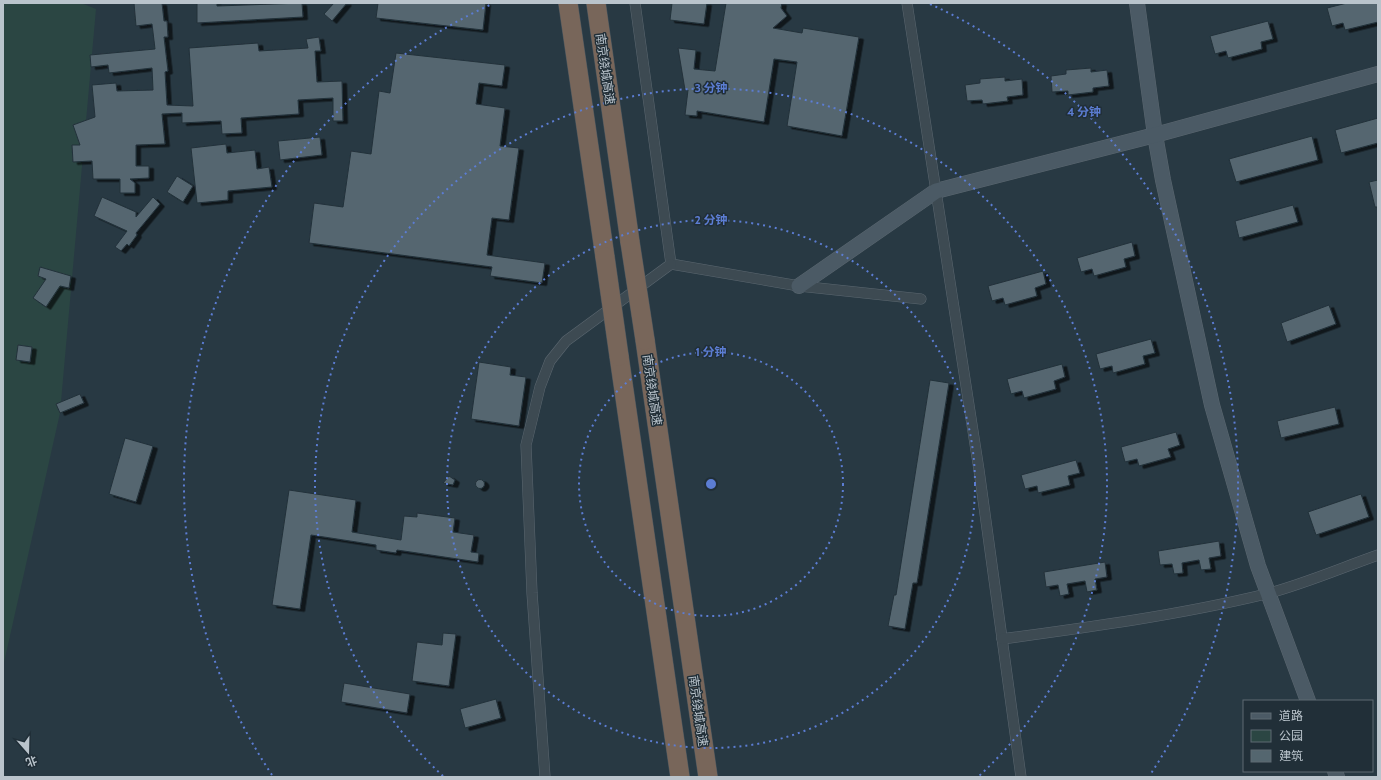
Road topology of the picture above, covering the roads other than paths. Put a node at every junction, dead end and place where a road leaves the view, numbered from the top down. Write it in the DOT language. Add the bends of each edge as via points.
graph roads {
  1 [pos="568,3"];
  2 [pos="596,3"];
  3 [pos="635,3"];
  4 [pos="907,3"];
  5 [pos="1137,3"];
  6 [pos="1378,74"];
  7 [pos="1155,135"];
  8 [pos="936,192"];
  9 [pos="671,264"];
  10 [pos="799,286"];
  11 [pos="921,299"];
  12 [pos="1378,555"];
  13 [pos="1268,593"];
  14 [pos="1002,639"];
  15 [pos="1308,700"];
  16 [pos="545,777"];
  17 [pos="680,777"];
  18 [pos="708,777"];
  19 [pos="1021,777"];
  1 -- 17 [label="highway, bridge"];
  2 -- 18 [label="highway, 南京绕城高速, bridge"];
  3 -- 9 [label="street"];
  4 -- 8 [label="street"];
  5 -- 7 [label="street"];
  6 -- 7 [label="street"];
  7 -- 8 [label="street"];
  7 -- 13 [label="street" via="1212,405"];
  8 -- 10 [label="street"];
  8 -- 14 [label="street" via="980,470"];
  9 -- 10 [label="street"];
  9 -- 16 [label="street" via="566,341 550,361 540,387 526,445 532,593"];
  10 -- 11 [label="street"];
  12 -- 13 [label="street"];
  13 -- 14 [label="street" via="1140,620"];
  13 -- 15 [label="street"];
  14 -- 19 [label="street"];
}
